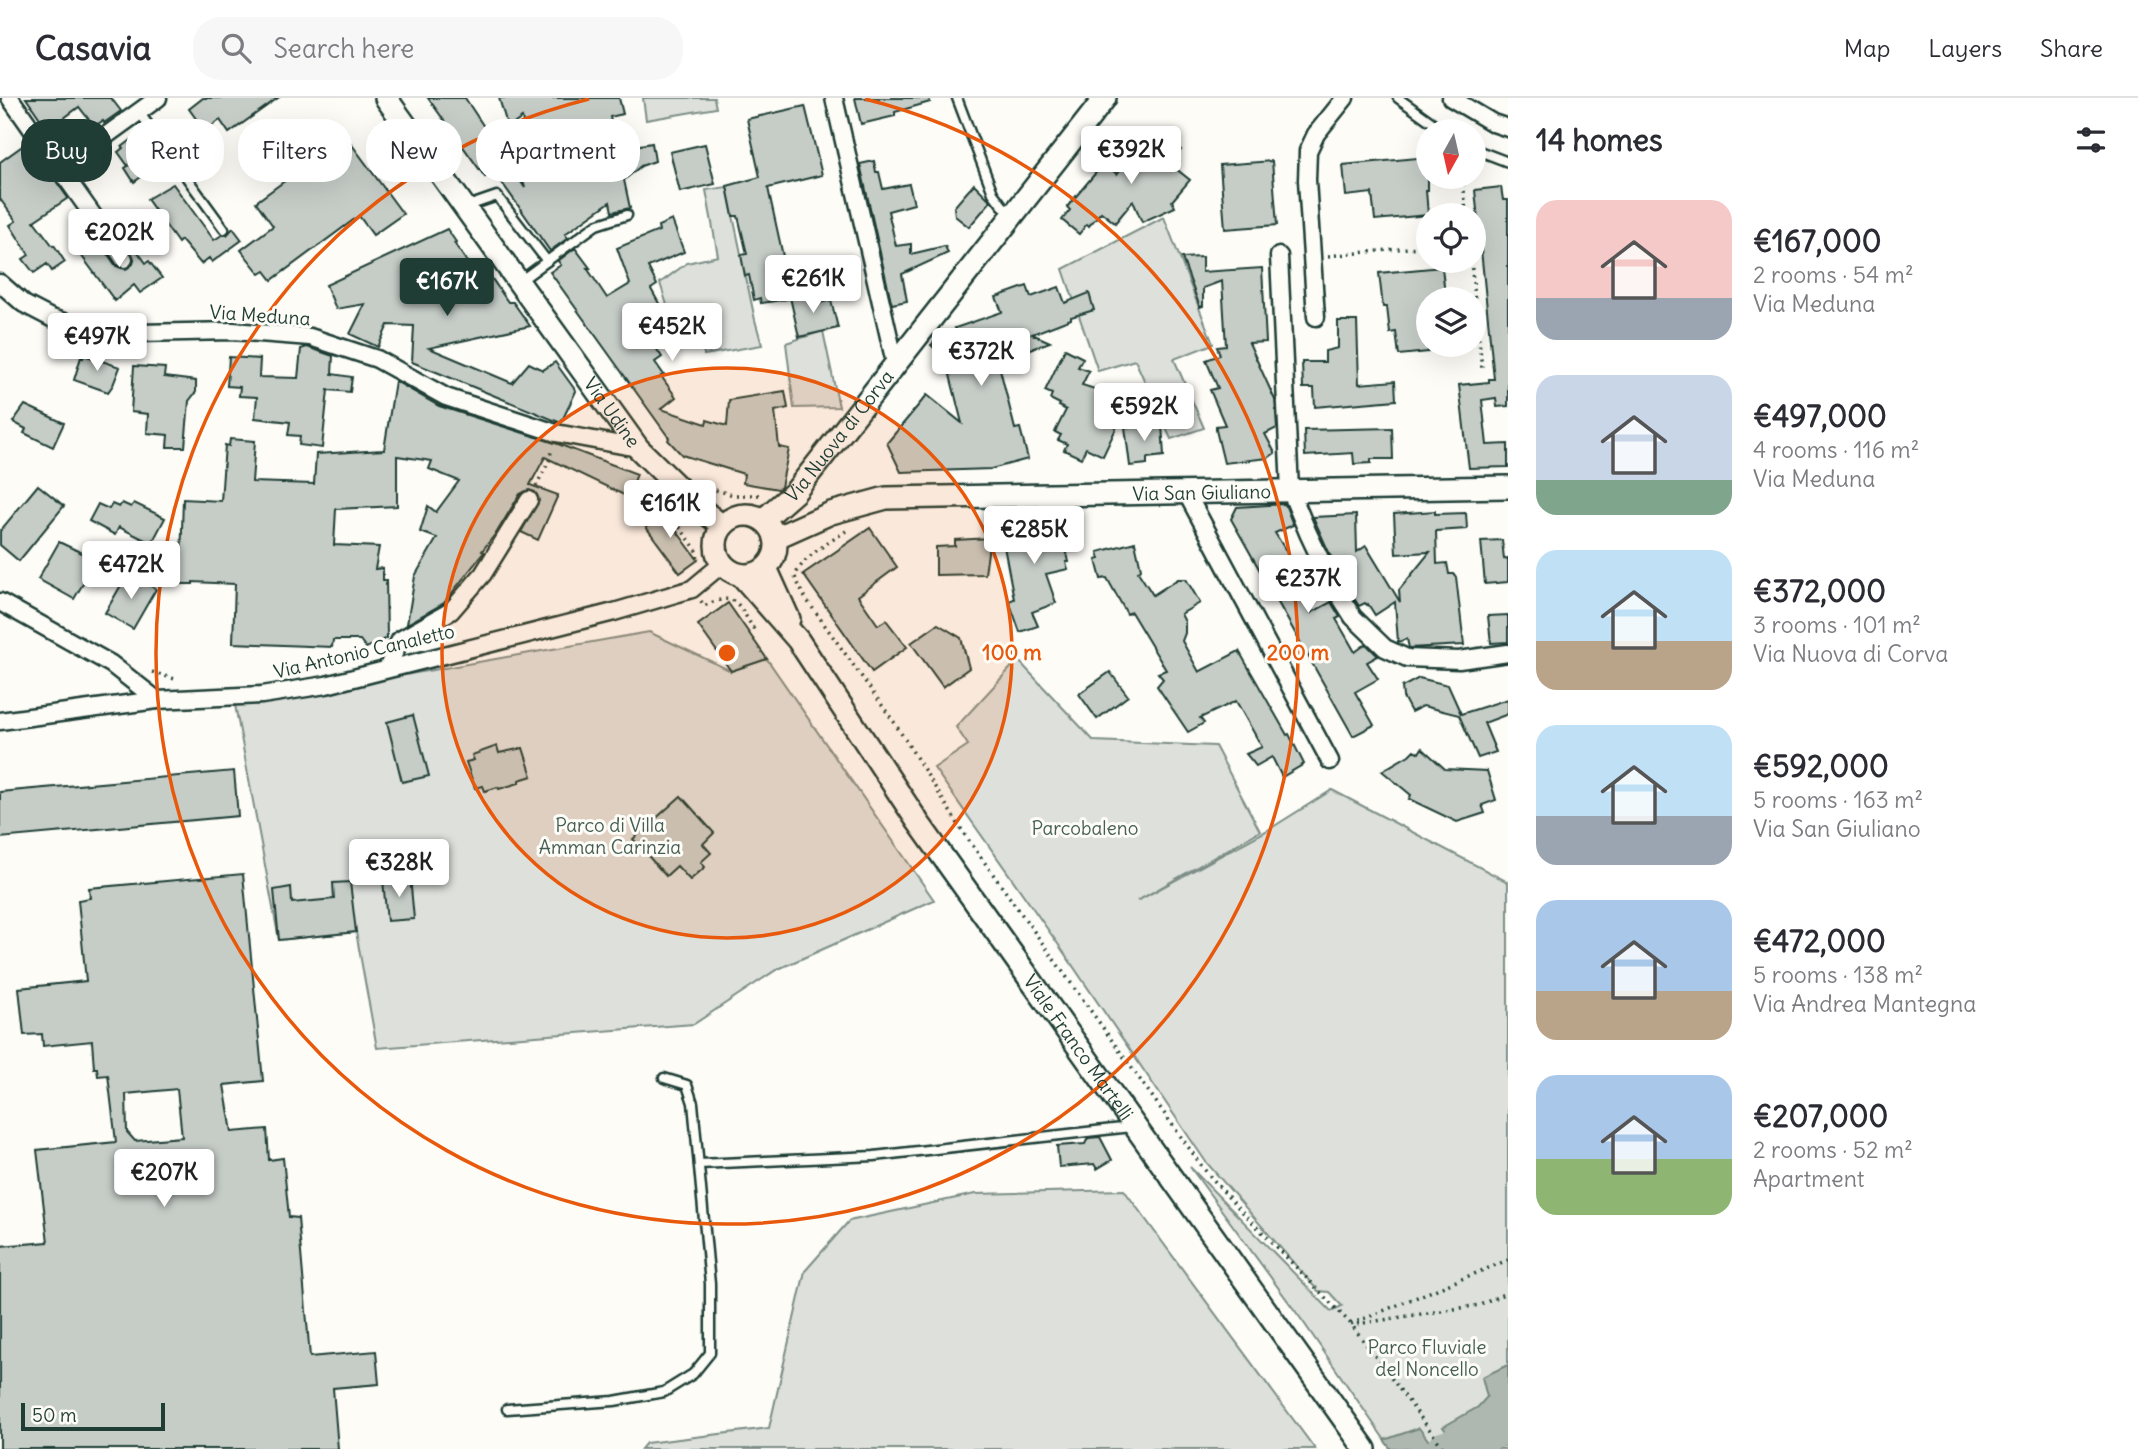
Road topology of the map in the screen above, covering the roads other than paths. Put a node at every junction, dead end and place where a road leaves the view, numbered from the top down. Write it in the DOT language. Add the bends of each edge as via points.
graph roads {
  1 [pos="10,98"];
  2 [pos="158,98"];
  3 [pos="386,98"];
  4 [pos="834,98"];
  5 [pos="957,98"];
  6 [pos="1105,98"];
  7 [pos="1345,98"];
  8 [pos="1398,98"];
  9 [pos="1457,100"];
  10 [pos="138,112"];
  11 [pos="25,119"];
  12 [pos="1427,119"];
  13 [pos="1508,128"];
  14 [pos="112,131"];
  15 [pos="1486,154"];
  16 [pos="1508,162"];
  17 [pos="69,182"];
  18 [pos="465,207"];
  19 [pos="627,215"];
  20 [pos="1013,215"];
  21 [pos="224,229"];
  22 [pos="1279,257"];
  23 [pos="124,259"];
  24 [pos="547,261"];
  25 [pos="518,282"];
  26 [pos="0,283"];
  27 [pos="1316,317"];
  28 [pos="895,363"];
  29 [pos="638,448"];
  30 [pos="1508,487"];
  31 [pos="1290,491"];
  32 [pos="1187,494"];
  33 [pos="529,500"];
  34 [pos="763,520"];
  35 [pos="722,527"];
  36 [pos="775,538"];
  37 [pos="722,564"];
  38 [pos="766,568"];
  39 [pos="741,575"];
  40 [pos="0,603"];
  41 [pos="798,640"];
  42 [pos="1508,653"];
  43 [pos="387,669"];
  44 [pos="157,700"];
  45 [pos="0,721"];
  46 [pos="1330,761"];
  47 [pos="664,1078"];
  48 [pos="1135,1126"];
  49 [pos="699,1164"];
  50 [pos="507,1409"];
  51 [pos="1365,1449"];
  1 -- 11 [label="street"];
  2 -- 10 [label="street"];
  3 -- 18 [label="main road, Via Udine"];
  4 -- 28 [label="street"];
  5 -- 20 [label="lane" via="993,192"];
  6 -- 20 [label="main road, Via Nuova di Corva"];
  7 -- 27 [label="street" via="1308,151"];
  8 -- 12 [label="lane"];
  9 -- 13 [label="street"];
  10 -- 14 [label="street"];
  10 -- 21 [label="lane"];
  15 -- 16 [label="lane"];
  17 -- 23 [label="street"];
  18 -- 24 [label="lane" via="497,196"];
  18 -- 25 [label="main road, Via Udine"];
  19 -- 24 [label="lane" via="596,225"];
  20 -- 28 [label="main road, Via Nuova di Corva"];
  22 -- 31 [label="street"];
  24 -- 25 [label="lane"];
  25 -- 29 [label="main road, Via Udine"];
  26 -- 29 [label="street, Via Meduna" via="24,304 51,318 96,332 233,331 310,337 377,359 446,397 556,433"];
  28 -- 34 [label="main road, Via Nuova di Corva" via="795,492"];
  29 -- 35 [label="main road, Via Udine"];
  30 -- 31 [label="main road, Via San Giuliano"];
  31 -- 32 [label="main road, Via San Giuliano"];
  31 -- 42 [label="street" via="1332,584 1353,617 1385,648 1407,658 1459,660"];
  32 -- 36 [label="main road, Via San Giuliano" via="886,498 831,513"];
  32 -- 46 [label="street"];
  33 -- 43 [label="street" via="483,574 451,611 400,640"];
  34 -- 35 [label="main road" via="739,516"];
  34 -- 36 [label="main road"];
  35 -- 37 [label="main road" via="716,546"];
  36 -- 38 [label="main road" via="774,556"];
  37 -- 39 [label="main road"];
  37 -- 43 [label="street, Via Antonio Canaletto" via="692,589"];
  38 -- 39 [label="main road"];
  38 -- 41 [label="main road, Viale Franco Martelli"];
  39 -- 41 [label="main road, Viale Franco Martelli"];
  40 -- 44 [label="street" via="111,664"];
  41 -- 48 [label="main road, Viale Franco Martelli" via="926,833"];
  43 -- 44 [label="street, Via Antonio Canaletto" via="262,695"];
  44 -- 45 [label="street, Via Antonio Canaletto"];
  47 -- 49 [label="lane" via="687,1086"];
  48 -- 49 [label="lane" via="874,1156"];
  48 -- 51 [label="main road, Viale Franco Martelli"];
  49 -- 50 [label="lane" via="710,1284 710,1353 693,1374 664,1392 614,1401"];
}
